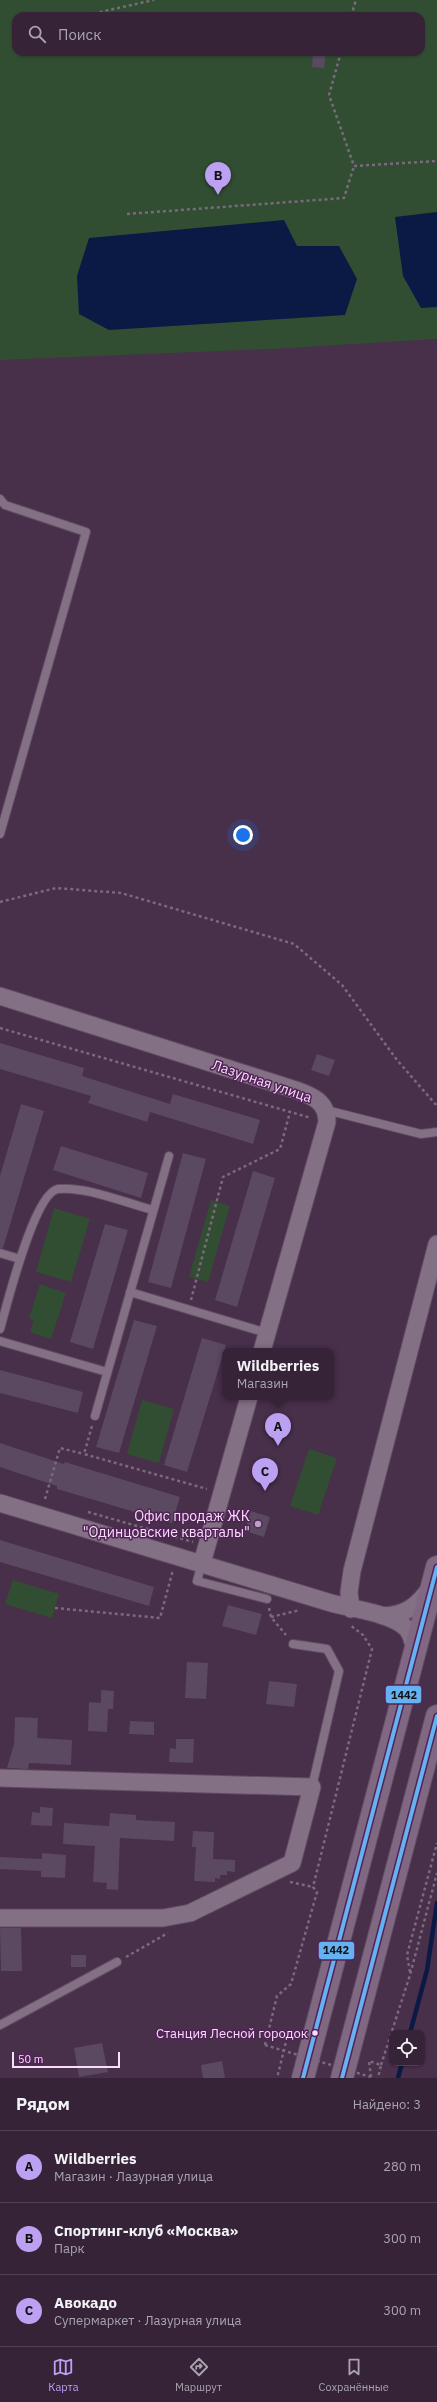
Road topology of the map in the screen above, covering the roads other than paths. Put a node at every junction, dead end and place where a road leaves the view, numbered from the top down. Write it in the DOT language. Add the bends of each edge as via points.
graph roads {
  1 [pos="0,499"];
  2 [pos="0,834"];
  3 [pos="0,996"];
  4 [pos="327,1116"];
  5 [pos="437,1132"];
  6 [pos="169,1156"];
  7 [pos="153,1210"];
  8 [pos="437,1244"];
  9 [pos="0,1253"];
  10 [pos="20,1259"];
  11 [pos="130,1292"];
  12 [pos="0,1329"];
  13 [pos="267,1333"];
  14 [pos="0,1341"];
  15 [pos="263,1348"];
  16 [pos="107,1372"];
  17 [pos="248,1400"];
  18 [pos="95,1416"];
  19 [pos="0,1503"];
  20 [pos="202,1563"];
  21 [pos="434,1577"];
  22 [pos="267,1599"];
  23 [pos="351,1609"];
  24 [pos="381,1616"];
  25 [pos="293,1644"];
  26 [pos="415,1650"];
  27 [pos="437,1716"];
  28 [pos="0,1778"];
  29 [pos="312,1787"];
  30 [pos="0,1918"];
  31 [pos="117,1962"];
  32 [pos="0,2025"];
  33 [pos="303,2078"];
  34 [pos="342,2078"];
  1 -- 2 [label="lane" via="5,505 86,532"];
  3 -- 4 [label="street, Лазурная улица" via="296,1090 314,1097"];
  4 -- 5 [label="lane" via="420,1134"];
  4 -- 13 [label="street"];
  6 -- 7 [label="lane"];
  7 -- 10 [label="lane" via="76,1189 57,1190 49,1195 40,1207"];
  7 -- 11 [label="lane"];
  8 -- 23 [label="street" via="352,1571 349,1592"];
  9 -- 10 [label="lane"];
  10 -- 12 [label="lane"];
  11 -- 13 [label="lane"];
  11 -- 16 [label="lane"];
  13 -- 15 [label="street"];
  14 -- 16 [label="lane"];
  16 -- 18 [label="lane"];
  17 -- 20 [label="street"];
  19 -- 20 [label="street"];
  20 -- 22 [label="lane" via="197,1581"];
  20 -- 23 [label="street"];
  21 -- 24 [label="street" via="415,1606 405,1612"];
  21 -- 26 [label="highway"];
  23 -- 24 [label="street"];
  24 -- 26 [label="street" via="400,1623 408,1630"];
  25 -- 29 [label="lane" via="327,1649 339,1671"];
  26 -- 33 [label="highway"];
  27 -- 34 [label="highway"];
  28 -- 29 [label="street"];
  29 -- 30 [label="street" via="292,1863 190,1913 164,1918"];
  31 -- 32 [label="lane"];
}
